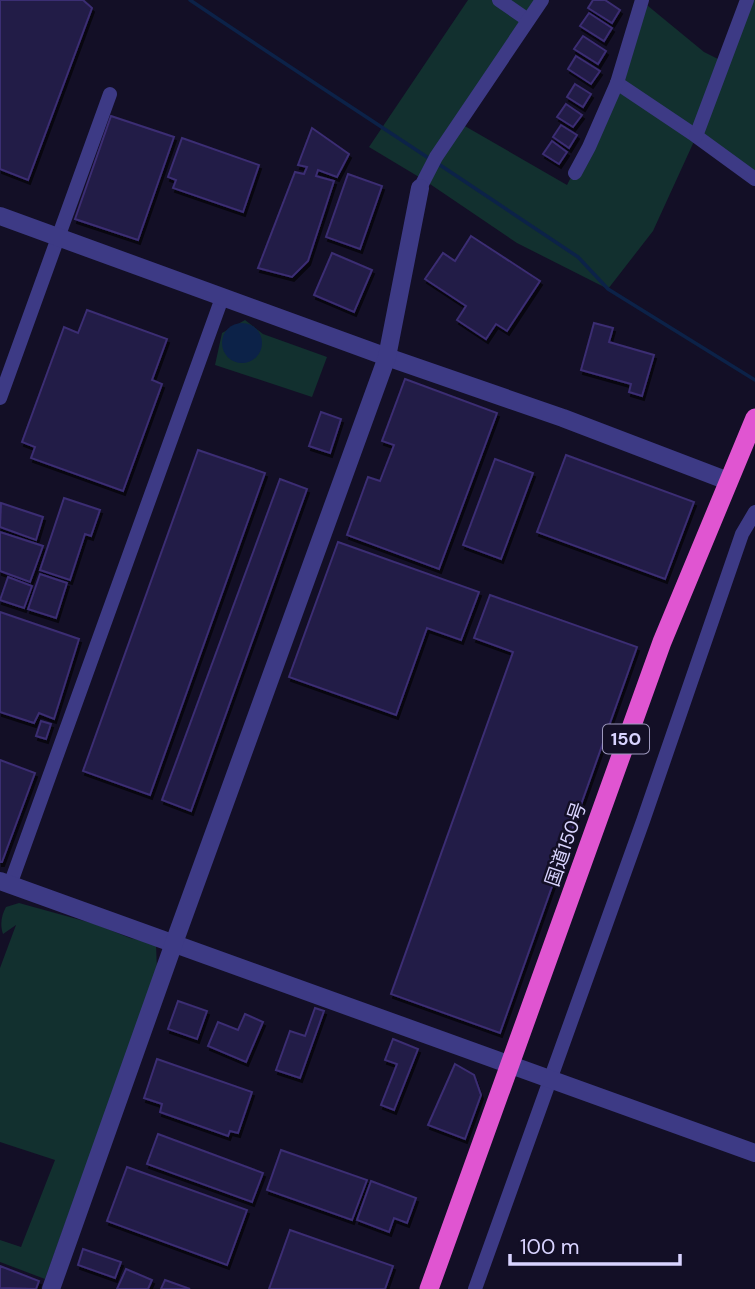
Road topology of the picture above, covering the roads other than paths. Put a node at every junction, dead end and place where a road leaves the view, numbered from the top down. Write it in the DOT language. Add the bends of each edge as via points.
graph roads {
  1 [pos="499,0"];
  2 [pos="542,0"];
  3 [pos="642,0"];
  4 [pos="747,0"];
  5 [pos="528,20"];
  6 [pos="617,83"];
  7 [pos="110,94"];
  8 [pos="696,136"];
  9 [pos="575,173"];
  10 [pos="755,179"];
  11 [pos="420,188"];
  12 [pos="0,216"];
  13 [pos="58,236"];
  14 [pos="222,298"];
  15 [pos="387,358"];
  16 [pos="0,398"];
  17 [pos="755,418"];
  18 [pos="728,481"];
  19 [pos="755,512"];
  20 [pos="5,883"];
  21 [pos="174,943"];
  22 [pos="510,1066"];
  23 [pos="550,1080"];
  24 [pos="755,1153"];
  25 [pos="51,1289"];
  26 [pos="429,1289"];
  27 [pos="475,1289"];
  1 -- 5 [label="street"];
  2 -- 5 [label="street"];
  3 -- 6 [label="street"];
  4 -- 8 [label="street"];
  5 -- 11 [label="street"];
  6 -- 8 [label="street"];
  6 -- 9 [label="street"];
  7 -- 13 [label="street"];
  8 -- 10 [label="street"];
  11 -- 15 [label="street"];
  12 -- 13 [label="street"];
  13 -- 14 [label="street"];
  13 -- 16 [label="street"];
  14 -- 15 [label="street"];
  14 -- 20 [label="street"];
  15 -- 18 [label="street"];
  15 -- 21 [label="street"];
  17 -- 18 [label="highway, 国道150号 / 150"];
  18 -- 22 [label="highway, 国道150号 / 150" via="662,642"];
  19 -- 23 [label="street" via="742,534"];
  20 -- 21 [label="street"];
  21 -- 22 [label="street"];
  21 -- 25 [label="street"];
  22 -- 23 [label="street"];
  22 -- 26 [label="highway, 国道150号 / 150"];
  23 -- 24 [label="street"];
  23 -- 27 [label="street"];
}
